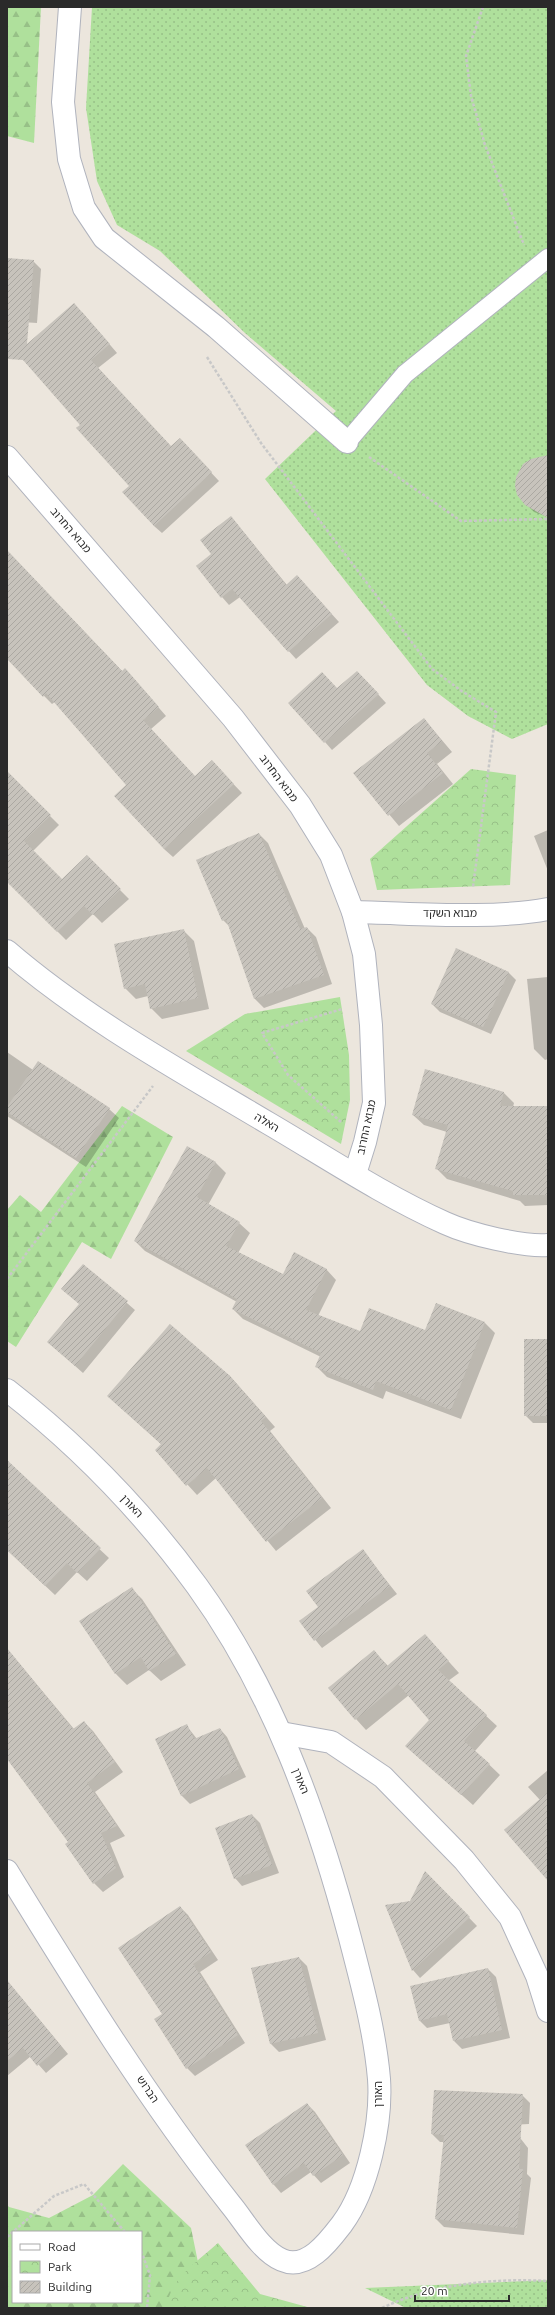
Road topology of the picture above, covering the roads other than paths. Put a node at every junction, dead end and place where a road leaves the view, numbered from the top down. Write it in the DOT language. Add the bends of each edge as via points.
graph roads {
  1 [pos="70,7"];
  2 [pos="548,258"];
  3 [pos="347,442"];
  4 [pos="7,457"];
  5 [pos="548,909"];
  6 [pos="353,912"];
  7 [pos="7,951"];
  8 [pos="355,1174"];
  9 [pos="548,1245"];
  10 [pos="7,1390"];
  11 [pos="281,1733"];
  12 [pos="7,1871"];
  13 [pos="548,2012"];
  14 [pos="322,2251"];
  1 -- 3 [label="street" via="63,102 69,159 84,208 104,238 216,327"];
  2 -- 3 [label="lane" via="405,374"];
  4 -- 6 [label="street, מבוא החרוב" via="223,706 295,799 331,855"];
  5 -- 6 [label="street, מבוא השקד" via="470,914"];
  6 -- 8 [label="street, מבוא החרוב" via="364,954 374,1102"];
  7 -- 8 [label="street, האלה" via="26,968 169,1065"];
  8 -- 9 [label="street, האלה" via="446,1224 500,1240"];
  10 -- 11 [label="street, האורן" via="33,1410 94,1466 151,1527 198,1588 242,1658"];
  11 -- 13 [label="street" via="331,1742 383,1777 464,1860 510,1917 537,1976"];
  11 -- 14 [label="street, האורן" via="307,1796 342,1910 366,2002 379,2080 378,2130 366,2173 348,2215"];
  12 -- 14 [label="street, הברוש" via="81,1991 191,2153 265,2247 283,2261 296,2262"];
}
